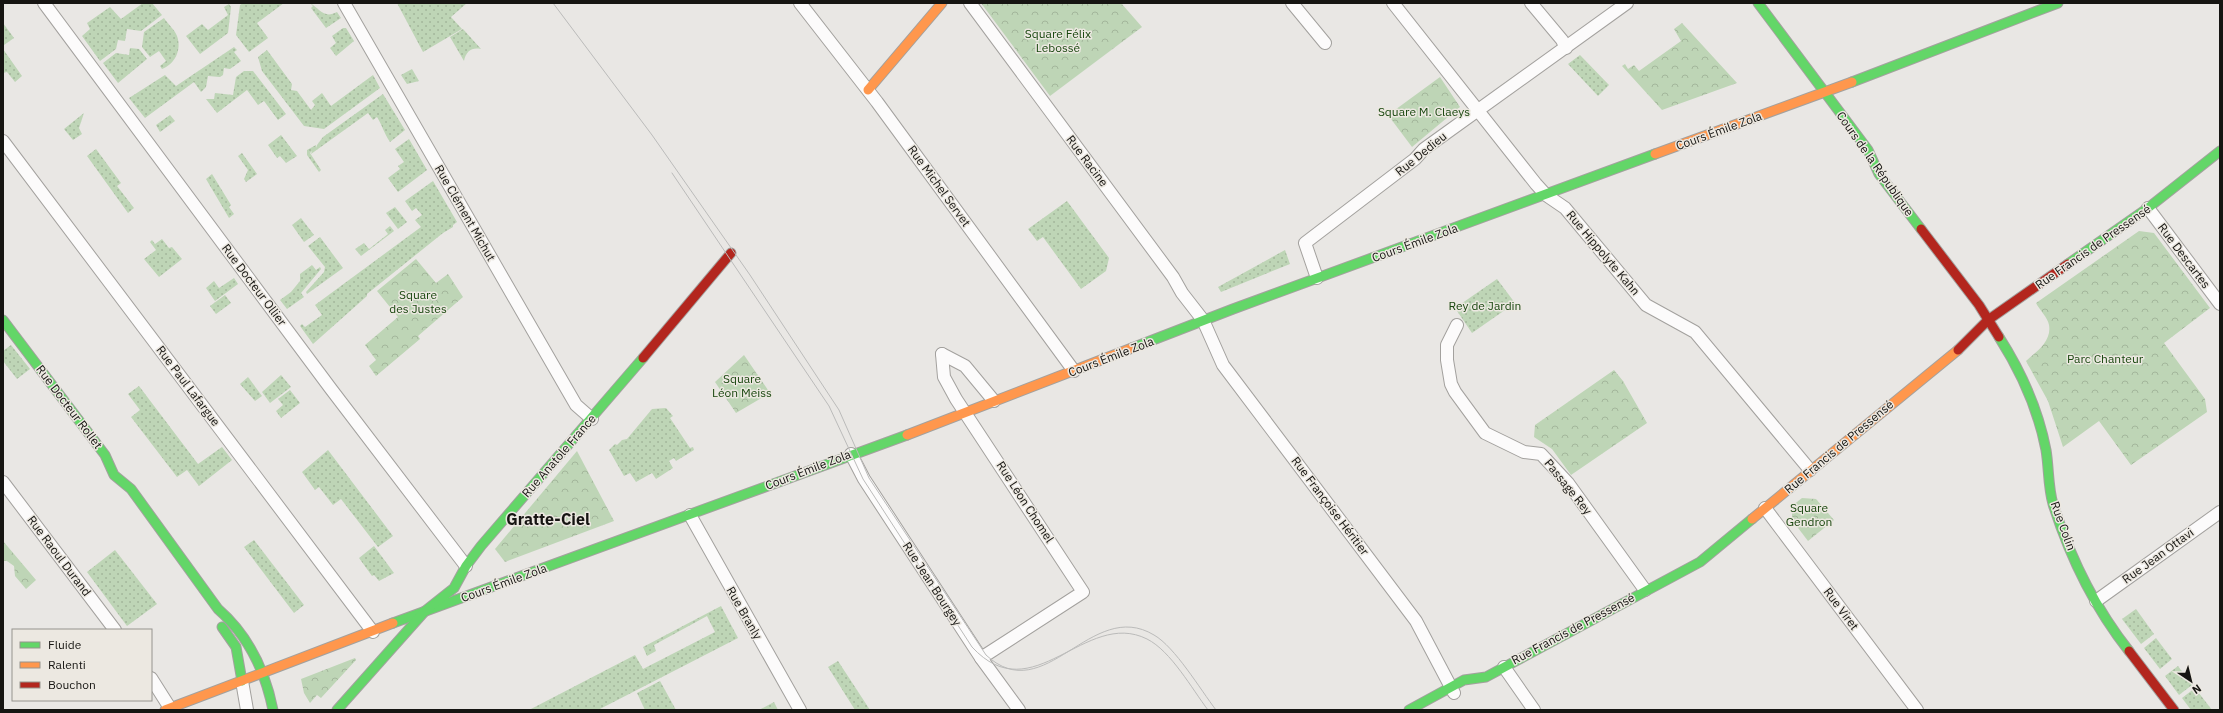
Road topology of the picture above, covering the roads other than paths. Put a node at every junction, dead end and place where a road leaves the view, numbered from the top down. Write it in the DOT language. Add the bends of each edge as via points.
graph roads {
  1 [pos="44,3"];
  2 [pos="344,3"];
  3 [pos="800,3"];
  4 [pos="942,3"];
  5 [pos="970,3"];
  6 [pos="1292,3"];
  7 [pos="1393,3"];
  8 [pos="1531,3"];
  9 [pos="1627,3"];
  10 [pos="1758,3"];
  11 [pos="2058,3"];
  12 [pos="1326,43"];
  13 [pos="1566,48"];
  14 [pos="868,90"];
  15 [pos="1824,93"];
  16 [pos="1478,110"];
  17 [pos="3,141"];
  18 [pos="2220,151"];
  19 [pos="1546,195"];
  20 [pos="2148,208"];
  21 [pos="731,253"];
  22 [pos="1317,278"];
  23 [pos="2220,304"];
  24 [pos="1979,305"];
  25 [pos="3,320"];
  26 [pos="1203,320"];
  27 [pos="1988,320"];
  28 [pos="1457,325"];
  29 [pos="1074,371"];
  30 [pos="994,401"];
  31 [pos="966,412"];
  32 [pos="592,419"];
  33 [pos="851,454"];
  34 [pos="1810,470"];
  35 [pos="3,482"];
  36 [pos="1765,508"];
  37 [pos="2220,512"];
  38 [pos="690,515"];
  39 [pos="466,566"];
  40 [pos="1645,590"];
  41 [pos="2096,601"];
  42 [pos="218,609"];
  43 [pos="425,611"];
  44 [pos="114,629"];
  45 [pos="373,632"];
  46 [pos="981,658"];
  47 [pos="1504,667"];
  48 [pos="263,673"];
  49 [pos="152,680"];
  50 [pos="242,681"];
  51 [pos="1453,691"];
  52 [pos="167,709"];
  53 [pos="247,710"];
  54 [pos="273,710"];
  55 [pos="337,710"];
  56 [pos="800,710"];
  57 [pos="1019,710"];
  58 [pos="1409,710"];
  59 [pos="1534,710"];
  60 [pos="1917,710"];
  61 [pos="2174,710"];
  1 -- 39 [label="street, Rue Docteur Ollier"];
  2 -- 32 [label="street, Rue Clément Michut" via="576,405"];
  3 -- 14 [label="street, Rue Michel Servet"];
  4 -- 14 [label="street"];
  5 -- 26 [label="street, Rue Racine"];
  6 -- 12 [label="street"];
  7 -- 16 [label="street, Rue Hippolyte Kahn"];
  8 -- 13 [label="street"];
  9 -- 13 [label="street, Rue Dedieu"];
  10 -- 15 [label="street, Cours de la République"];
  11 -- 15 [label="street, Cours Émile Zola"];
  13 -- 16 [label="street, Rue Dedieu"];
  14 -- 29 [label="street, Rue Michel Servet"];
  15 -- 19 [label="street, Cours Émile Zola"];
  15 -- 24 [label="street, Cours de la République" via="1868,150 1879,174"];
  16 -- 19 [label="street, Rue Hippolyte Kahn"];
  16 -- 22 [label="street, Rue Dedieu" via="1305,243"];
  17 -- 45 [label="street, Rue Paul Lafargue"];
  18 -- 20 [label="street, Rue Francis de Pressensé"];
  19 -- 22 [label="street, Cours Émile Zola"];
  19 -- 34 [label="street, Rue Hippolyte Kahn" via="1565,208 1646,305 1695,332"];
  20 -- 23 [label="street, Rue Descartes"];
  20 -- 27 [label="street, Rue Francis de Pressensé"];
  21 -- 32 [label="street, Rue Anatole France"];
  22 -- 26 [label="street, Cours Émile Zola"];
  24 -- 27 [label="street, Rue Colin"];
  25 -- 42 [label="street, Rue Docteur Rollet" via="105,455 106,464 122,485 131,489"];
  26 -- 29 [label="street, Cours Émile Zola"];
  26 -- 51 [label="street, Rue Françoise Héritier" via="1223,365 1416,621"];
  27 -- 34 [label="street, Rue Francis de Pressensé" via="1968,341"];
  27 -- 41 [label="street, Rue Colin" via="2014,361 2036,408 2046,451 2053,504 2085,582"];
  28 -- 40 [label="street, Passage Rey" via="1447,345 1447,360 1455,392 1485,433 1524,452 1541,454 1568,483"];
  29 -- 30 [label="street, Cours Émile Zola"];
  30 -- 31 [label="street, Cours Émile Zola"];
  30 -- 31 [label="street, Rue Léon Chomel" via="965,366 942,354 944,377"];
  31 -- 33 [label="street, Cours Émile Zola"];
  31 -- 46 [label="street, Rue Léon Chomel" via="1083,592"];
  32 -- 39 [label="street, Rue Anatole France"];
  33 -- 38 [label="street, Cours Émile Zola"];
  33 -- 46 [label="street, Rue Jean Bourgey" via="864,479"];
  34 -- 36 [label="street, Rue Francis de Pressensé"];
  35 -- 44 [label="street, Rue Raoul Durand"];
  36 -- 40 [label="street, Rue Francis de Pressensé" via="1700,562"];
  36 -- 60 [label="street, Rue Viret"];
  37 -- 41 [label="street, Rue Jean Ottavi"];
  38 -- 43 [label="street, Cours Émile Zola"];
  38 -- 56 [label="street, Rue Branly"];
  39 -- 43 [label="street, Rue Anatole France" via="454,588"];
  40 -- 47 [label="street, Rue Francis de Pressensé"];
  41 -- 61 [label="street, Rue Colin" via="2108,623"];
  42 -- 48 [label="street, Rue Docteur Rollet" via="228,617 256,652"];
  42 -- 50 [label="street, Rue Docteur Rollet" via="220,622 236,647"];
  43 -- 45 [label="street, Cours Émile Zola"];
  43 -- 55 [label="street, Rue Anatole France"];
  45 -- 48 [label="street, Cours Émile Zola"];
  46 -- 57 [label="street, Rue Jean Bourgey"];
  47 -- 51 [label="street, Rue Francis de Pressensé" via="1486,677 1464,680"];
  47 -- 59 [label="street"];
  48 -- 50 [label="street, Cours Émile Zola"];
  48 -- 54 [label="street, Rue Docteur Rollet"];
  49 -- 52 [label="street"];
  50 -- 52 [label="street, Cours Émile Zola"];
  50 -- 53 [label="street"];
  51 -- 58 [label="street, Rue Francis de Pressensé"];
}
